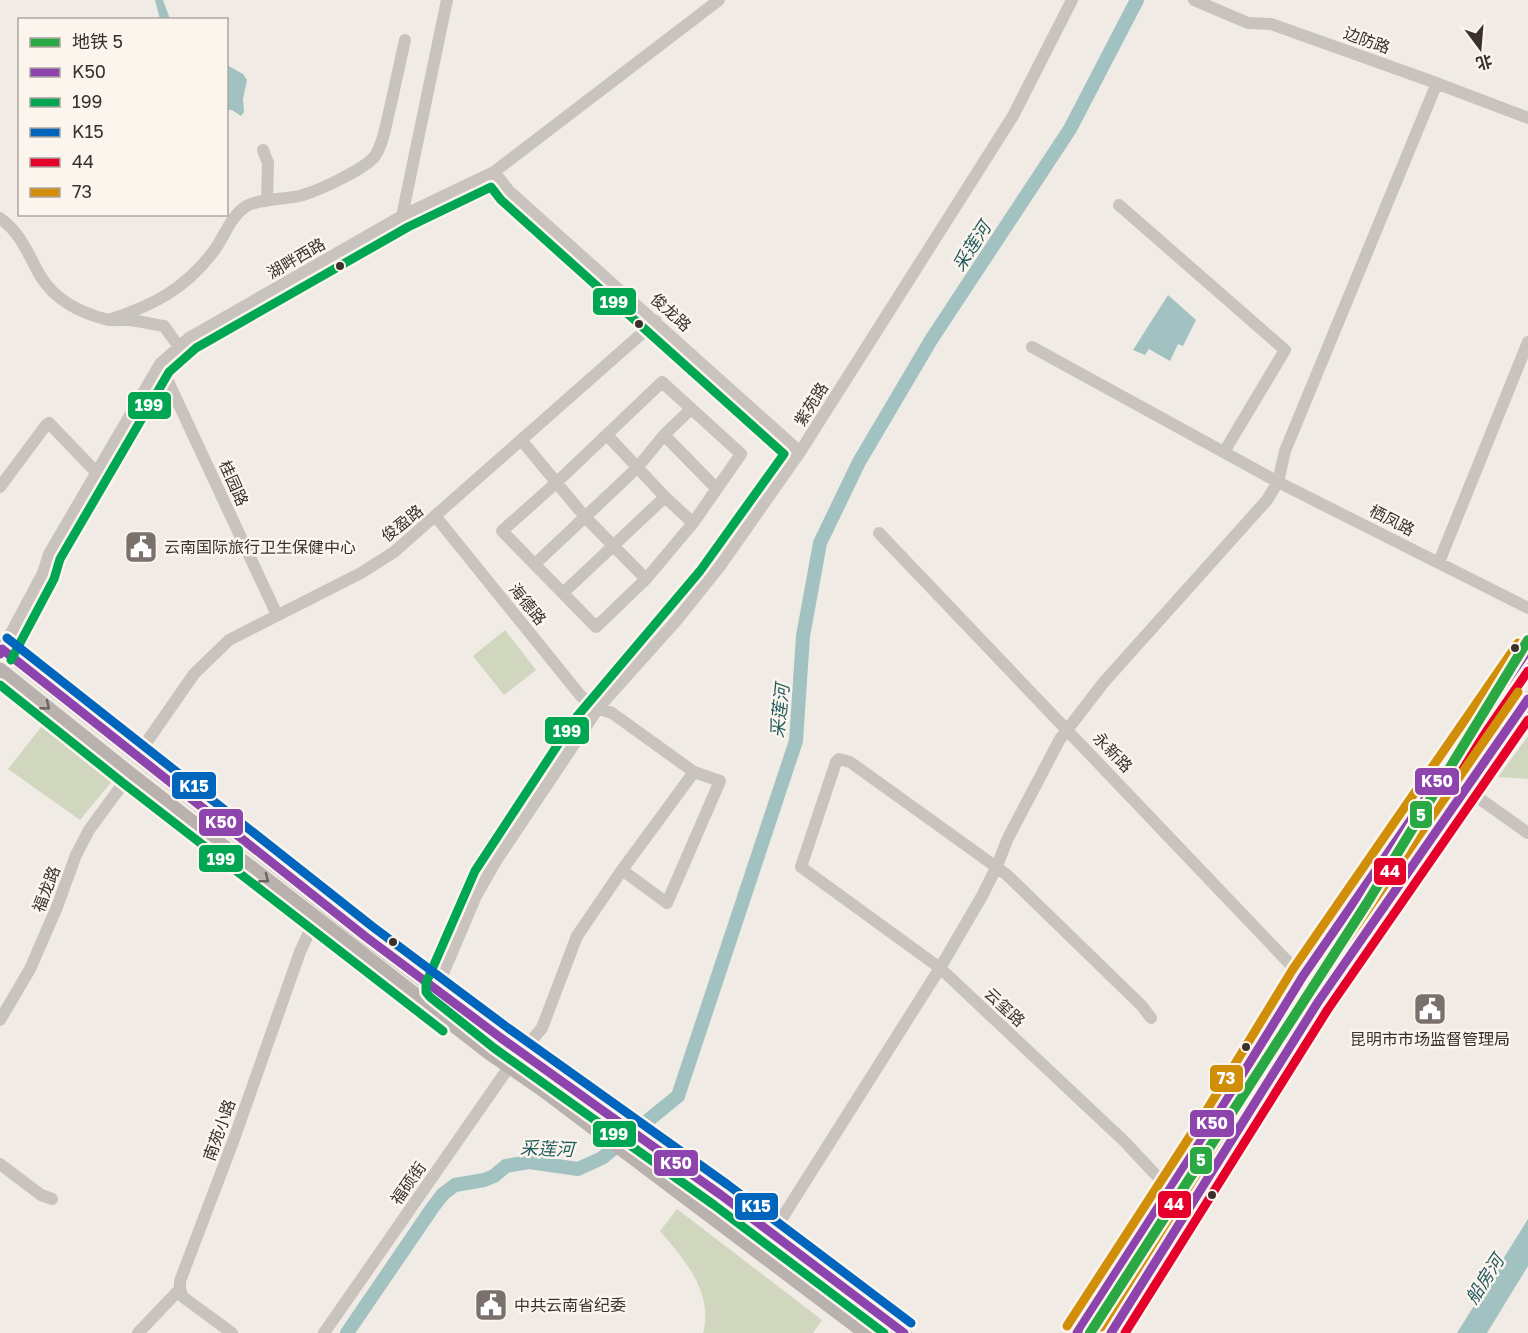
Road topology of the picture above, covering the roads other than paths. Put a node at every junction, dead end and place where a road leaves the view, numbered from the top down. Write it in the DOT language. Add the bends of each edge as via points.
graph roads {
  1 [pos="447,0"];
  2 [pos="719,0"];
  3 [pos="1072,0"];
  4 [pos="1194,0"];
  5 [pos="405,40"];
  6 [pos="1437,83"];
  7 [pos="1528,118"];
  8 [pos="263,150"];
  9 [pos="494,172"];
  10 [pos="267,201"];
  11 [pos="1119,205"];
  12 [pos="402,216"];
  13 [pos="0,218"];
  14 [pos="108,320"];
  15 [pos="656,321"];
  16 [pos="1528,342"];
  17 [pos="179,347"];
  18 [pos="1032,347"];
  19 [pos="160,364"];
  20 [pos="691,409"];
  21 [pos="607,435"];
  22 [pos="664,435"];
  23 [pos="522,441"];
  24 [pos="800,452"];
  25 [pos="1224,452"];
  26 [pos="638,468"];
  27 [pos="97,473"];
  28 [pos="1278,482"];
  29 [pos="556,483"];
  30 [pos="0,487"];
  31 [pos="717,489"];
  32 [pos="665,497"];
  33 [pos="436,517"];
  34 [pos="585,517"];
  35 [pos="693,523"];
  36 [pos="879,532"];
  37 [pos="613,547"];
  38 [pos="1439,562"];
  39 [pos="535,564"];
  40 [pos="646,579"];
  41 [pos="563,593"];
  42 [pos="1528,608"];
  43 [pos="277,615"];
  44 [pos="1,650"];
  45 [pos="1528,650"];
  46 [pos="0,670"];
  47 [pos="1528,699"];
  48 [pos="599,707"];
  49 [pos="1068,729"];
  50 [pos="137,756"];
  51 [pos="694,772"];
  52 [pos="130,774"];
  53 [pos="1466,789"];
  54 [pos="1528,833"];
  55 [pos="996,868"];
  56 [pos="622,870"];
  57 [pos="318,920"];
  58 [pos="940,968"];
  59 [pos="1303,976"];
  60 [pos="436,988"];
  61 [pos="1325,992"];
  62 [pos="1150,1018"];
  63 [pos="0,1020"];
  64 [pos="521,1053"];
  65 [pos="509,1067"];
  66 [pos="0,1164"];
  67 [pos="1170,1190"];
  68 [pos="52,1199"];
  69 [pos="772,1233"];
  70 [pos="180,1289"];
  71 [pos="138,1333"];
  72 [pos="232,1333"];
  73 [pos="324,1333"];
  74 [pos="866,1333"];
  75 [pos="904,1333"];
  76 [pos="1077,1333"];
  77 [pos="1111,1333"];
  1 -- 12 [label="street"];
  2 -- 9 [label="street, 湖畔西路"];
  3 -- 24 [label="street, 紫苑路" via="1013,116"];
  4 -- 6 [label="street, 边防路" via="1248,23 1271,24"];
  5 -- 10 [label="street" via="383,138 375,155 364,167 305,194"];
  6 -- 7 [label="street, 边防路"];
  6 -- 28 [label="street" via="1285,451"];
  8 -- 10 [label="street" via="268,163"];
  9 -- 12 [label="street, 湖畔西路"];
  9 -- 15 [label="street, 俊龙路" via="509,191"];
  10 -- 14 [label="street" via="244,207 214,251 173,291 154,303"];
  11 -- 25 [label="street" via="1285,350"];
  12 -- 17 [label="street, 湖畔西路"];
  13 -- 14 [label="street" via="21,239 41,278 53,292 85,313"];
  14 -- 17 [label="street" via="164,326"];
  15 -- 23 [label="street, 俊盈路"];
  15 -- 24 [label="street, 俊龙路"];
  16 -- 38 [label="street"];
  17 -- 19 [label="street, 湖畔西路"];
  18 -- 25 [label="street, 栖凤路"];
  19 -- 27 [label="street, 湖畔西路"];
  19 -- 43 [label="street, 桂园路"];
  20 -- 21 [label="street" via="662,382"];
  20 -- 22 [label="street"];
  20 -- 31 [label="street" via="741,454"];
  21 -- 26 [label="street"];
  21 -- 29 [label="street"];
  22 -- 26 [label="street"];
  22 -- 31 [label="street"];
  23 -- 29 [label="street"];
  23 -- 33 [label="street, 俊盈路"];
  24 -- 48 [label="street, 紫苑路" via="720,566"];
  25 -- 28 [label="street, 栖凤路"];
  26 -- 32 [label="street"];
  26 -- 34 [label="street"];
  27 -- 30 [label="street" via="49,423"];
  27 -- 44 [label="street, 湖畔西路" via="49,554 43,573"];
  28 -- 38 [label="street, 栖凤路"];
  28 -- 49 [label="street" via="1104,682"];
  29 -- 34 [label="street"];
  29 -- 39 [label="street" via="502,531"];
  31 -- 35 [label="street"];
  32 -- 35 [label="street"];
  32 -- 37 [label="street"];
  33 -- 43 [label="street, 俊盈路" via="379,563"];
  33 -- 48 [label="street, 海德路" via="580,695"];
  34 -- 37 [label="street"];
  34 -- 39 [label="street"];
  35 -- 40 [label="street"];
  36 -- 49 [label="street, 永新路"];
  37 -- 40 [label="street"];
  37 -- 41 [label="street"];
  38 -- 42 [label="street, 栖凤路"];
  39 -- 41 [label="street"];
  40 -- 41 [label="street" via="596,627"];
  43 -- 50 [label="street, 俊盈路" via="229,640 207,660"];
  44 -- 50 [label="main road"];
  45 -- 59 [label="main road"];
  46 -- 52 [label="main road, one-way"];
  47 -- 53 [label="main road"];
  48 -- 51 [label="street, 海德路" via="612,712"];
  48 -- 60 [label="street, 紫苑路" via="486,877"];
  49 -- 55 [label="street" via="1008,838"];
  49 -- 59 [label="street, 永新路"];
  50 -- 60 [label="main road"];
  51 -- 56 [label="street, 福硕街"];
  51 -- 56 [label="street, 海德路" via="720,781 667,903"];
  52 -- 57 [label="main road, one-way"];
  52 -- 63 [label="street, 福龙路" via="89,830 30,969"];
  53 -- 54 [label="street"];
  53 -- 61 [label="main road"];
  55 -- 58 [label="street"];
  55 -- 58 [label="street, 云玺路" via="850,762 839,759 801,867"];
  55 -- 62 [label="street" via="1102,967"];
  56 -- 64 [label="street, 福硕街" via="577,936 542,1028"];
  57 -- 65 [label="main road"];
  57 -- 70 [label="street, 南苑小路" via="300,952"];
  58 -- 67 [label="street, 云玺路" via="1124,1141"];
  58 -- 69 [label="street"];
  59 -- 61 [label="street, 永新路"];
  59 -- 67 [label="main road"];
  60 -- 64 [label="main road"];
  61 -- 77 [label="main road"];
  64 -- 65 [label="street, 福硕街"];
  64 -- 69 [label="main road"];
  65 -- 73 [label="street, 福硕街"];
  65 -- 74 [label="main road"];
  66 -- 68 [label="street" via="40,1195"];
  67 -- 76 [label="main road"];
  69 -- 75 [label="main road"];
  70 -- 71 [label="street"];
  70 -- 72 [label="street" via="183,1297"];
}
